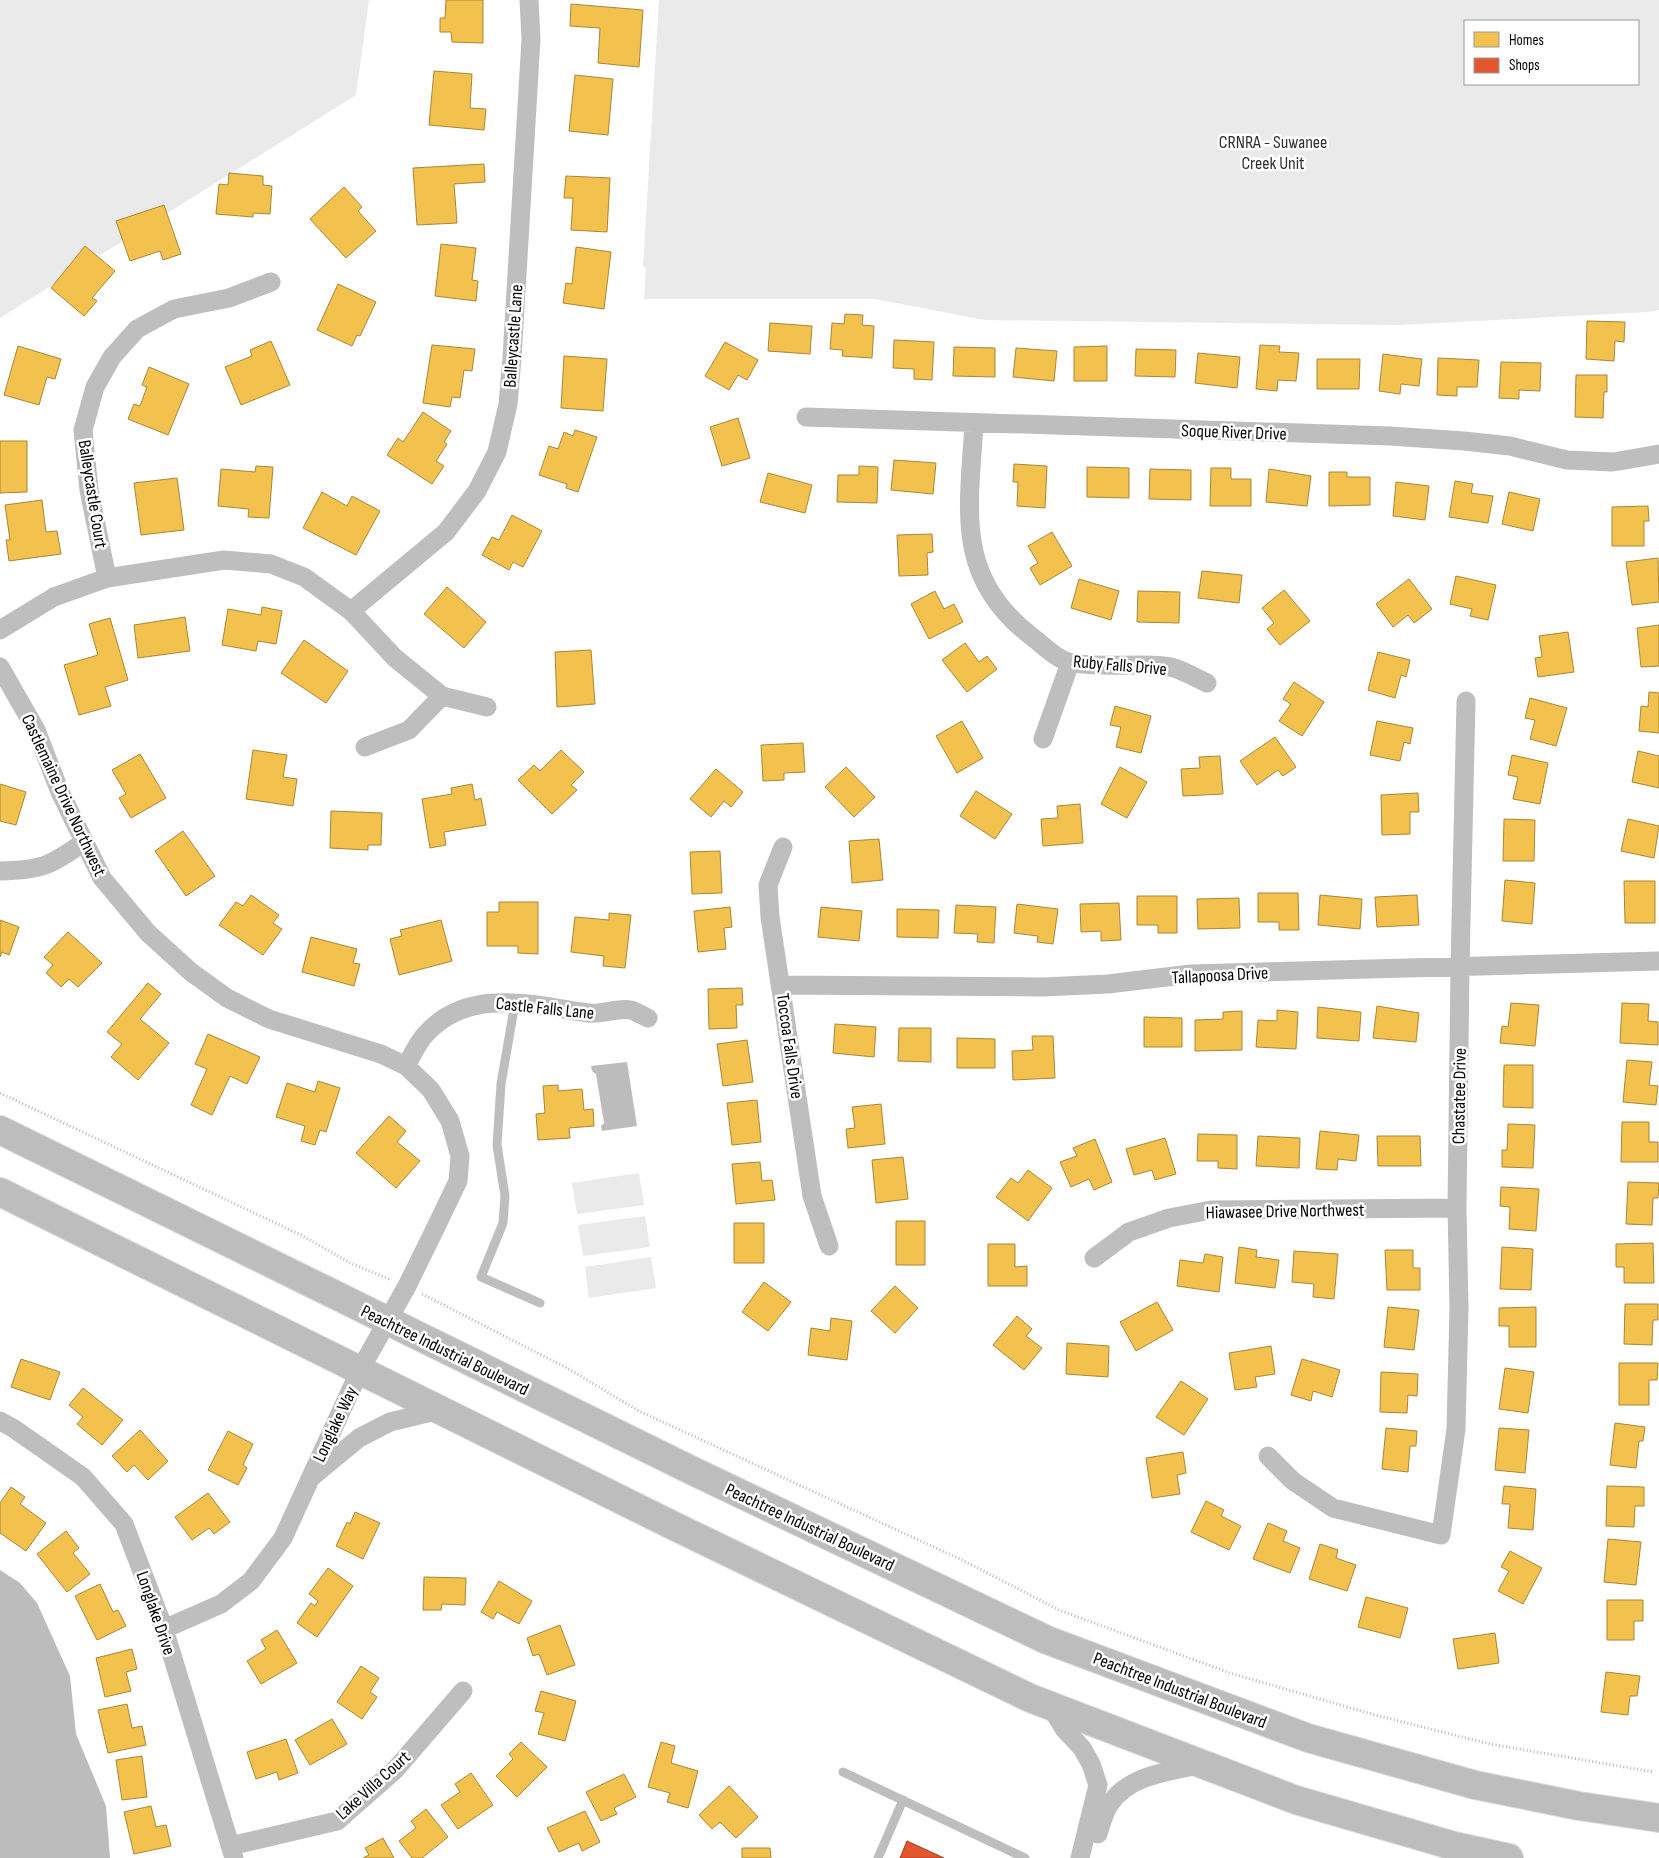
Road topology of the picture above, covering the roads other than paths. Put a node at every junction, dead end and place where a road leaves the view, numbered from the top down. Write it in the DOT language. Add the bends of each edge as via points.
graph roads {
  1 [pos="529,0"];
  2 [pos="271,282"];
  3 [pos="806,417"];
  4 [pos="974,424"];
  5 [pos="1659,454"];
  6 [pos="108,578"];
  7 [pos="351,611"];
  8 [pos="0,630"];
  9 [pos="1070,663"];
  10 [pos="0,667"];
  11 [pos="1207,683"];
  12 [pos="442,696"];
  13 [pos="1466,701"];
  14 [pos="487,707"];
  15 [pos="1043,739"];
  16 [pos="365,747"];
  17 [pos="84,842"];
  18 [pos="784,847"];
  19 [pos="0,871"];
  20 [pos="1659,961"];
  21 [pos="1460,966"];
  22 [pos="782,985"];
  23 [pos="515,1002"];
  24 [pos="648,1018"];
  25 [pos="406,1066"];
  26 [pos="0,1130"];
  27 [pos="0,1192"];
  28 [pos="1457,1208"];
  29 [pos="829,1246"];
  30 [pos="1094,1258"];
  31 [pos="540,1303"];
  32 [pos="387,1322"];
  33 [pos="360,1370"];
  34 [pos="440,1410"];
  35 [pos="0,1422"];
  36 [pos="1268,1456"];
  37 [pos="310,1478"];
  38 [pos="164,1629"];
  39 [pos="463,1691"];
  40 [pos="1050,1706"];
  41 [pos="1202,1764"];
  42 [pos="843,1772"];
  43 [pos="903,1800"];
  44 [pos="1659,1818"];
  45 [pos="232,1852"];
  46 [pos="878,1858"];
  47 [pos="1025,1858"];
  48 [pos="1080,1858"];
  49 [pos="1088,1858"];
  50 [pos="1509,1858"];
  1 -- 7 [label="street, Balleycastle Lane" via="531,38 512,358 508,404 497,452 477,491 446,532"];
  2 -- 6 [label="street, Balleycastle Court" via="228,298 174,309 137,329 112,357 95,387 83,430 89,490"];
  3 -- 4 [label="street, Soque River Drive"];
  4 -- 5 [label="street, Soque River Drive" via="1464,441 1510,446 1567,460 1613,462"];
  4 -- 9 [label="street, Ruby Falls Drive" via="970,539 978,566 990,592 1008,615 1049,650"];
  6 -- 7 [label="street" via="224,560 270,564 304,577"];
  6 -- 8 [label="street" via="54,597"];
  7 -- 12 [label="street" via="395,658"];
  9 -- 11 [label="street, Ruby Falls Drive" via="1166,666"];
  9 -- 15 [label="street"];
  10 -- 17 [label="street, Castlemaine Drive Northwest" via="36,730"];
  12 -- 14 [label="street"];
  12 -- 16 [label="street" via="408,730"];
  13 -- 21 [label="street, Chastatee Drive"];
  17 -- 19 [label="street" via="54,863 28,870"];
  17 -- 25 [label="street, Castlemaine Drive Northwest" via="102,878 148,933 191,972 227,998 269,1018 381,1054"];
  18 -- 22 [label="street, Toccoa Falls Drive" via="768,885"];
  20 -- 21 [label="street, Tallapoosa Drive"];
  21 -- 22 [label="street, Tallapoosa Drive" via="1191,974 1108,984 1043,987"];
  21 -- 28 [label="street, Chastatee Drive"];
  22 -- 29 [label="street, Toccoa Falls Drive" via="812,1196"];
  23 -- 24 [label="street, Castle Falls Lane" via="599,1014 630,1010"];
  23 -- 25 [label="street, Castle Falls Lane" via="470,1005 446,1017 424,1036"];
  23 -- 31 [label="lane" via="501,1084 497,1145 505,1196 503,1223 481,1277"];
  25 -- 32 [label="street, Castlemaine Drive Northwest" via="431,1090 450,1121 460,1156 458,1181"];
  26 -- 32 [label="highway, Peachtree Industrial Boulevard"];
  27 -- 33 [label="highway"];
  28 -- 30 [label="street, Hiawasee Drive Northwest" via="1211,1210 1169,1218 1129,1232"];
  28 -- 36 [label="street, Chastatee Drive" via="1456,1428 1441,1535 1333,1508 1292,1481"];
  32 -- 33 [label="street, Castlemaine Drive Northwest"];
  32 -- 44 [label="highway, Peachtree Industrial Boulevard" via="1047,1640 1308,1738 1475,1785"];
  33 -- 34 [label="highway"];
  33 -- 37 [label="street, Longlake Way"];
  34 -- 37 [label="street, Longlake Way" via="390,1422 359,1438"];
  34 -- 40 [label="highway"];
  35 -- 38 [label="street, Longlake Drive" via="83,1477 124,1524"];
  37 -- 38 [label="street, Longlake Way" via="283,1538 251,1581 221,1604"];
  38 -- 45 [label="street, Longlake Drive"];
  39 -- 45 [label="street, Lake Villa Court" via="394,1770 337,1821"];
  40 -- 41 [label="highway"];
  40 -- 48 [label="street" via="1065,1730 1082,1748 1098,1785"];
  41 -- 49 [label="street" via="1148,1776 1129,1785 1109,1806"];
  41 -- 50 [label="highway" via="1296,1800 1454,1846"];
  42 -- 43 [label="lane"];
  43 -- 46 [label="lane"];
  43 -- 47 [label="lane"];
}
